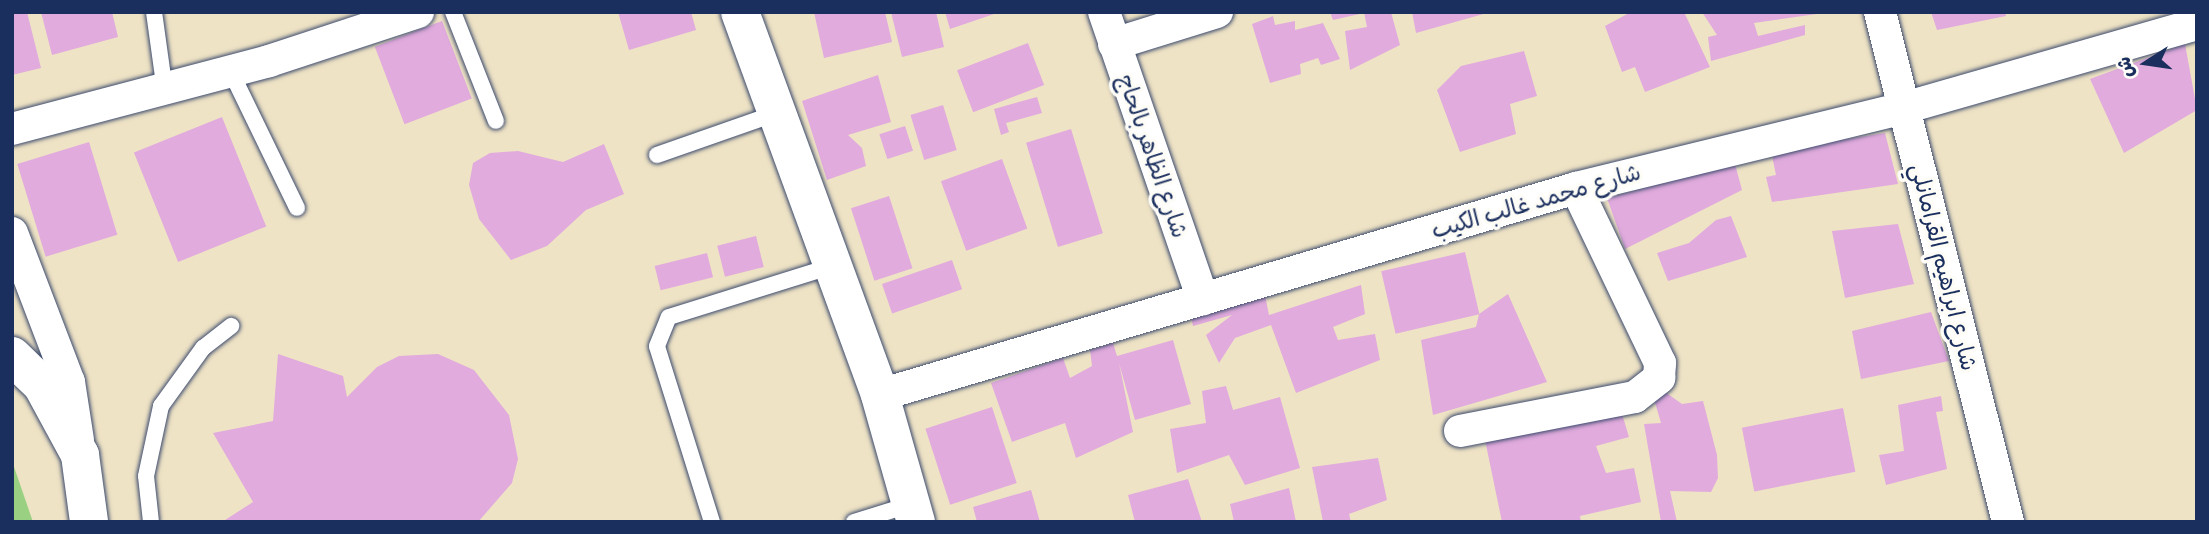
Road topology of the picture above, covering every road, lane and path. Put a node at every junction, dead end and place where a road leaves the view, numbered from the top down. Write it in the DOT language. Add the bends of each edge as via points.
graph roads {
  1 [pos="153,12"];
  2 [pos="418,12"];
  3 [pos="453,12"];
  4 [pos="740,12"];
  5 [pos="1104,12"];
  6 [pos="1217,12"];
  7 [pos="1880,12"];
  8 [pos="2197,24"];
  9 [pos="1114,44"];
  10 [pos="231,72"];
  11 [pos="165,91"];
  12 [pos="1904,108"];
  13 [pos="777,113"];
  14 [pos="496,121"];
  15 [pos="12,129"];
  16 [pos="657,155"];
  17 [pos="1576,188"];
  18 [pos="297,208"];
  19 [pos="12,233"];
  20 [pos="834,266"];
  21 [pos="1203,299"];
  22 [pos="231,326"];
  23 [pos="12,356"];
  24 [pos="880,395"];
  25 [pos="1460,431"];
  26 [pos="80,455"];
  27 [pos="912,513"];
  28 [pos="89,522"];
  29 [pos="151,522"];
  30 [pos="712,522"];
  31 [pos="854,522"];
  32 [pos="2008,522"];
  1 -- 11 [label="lane"];
  2 -- 10 [label="street"];
  3 -- 14 [label="lane"];
  4 -- 13 [label="street"];
  5 -- 9 [label="street, شارع الظاهر بالحاج"];
  6 -- 9 [label="street"];
  7 -- 12 [label="street, شارع ابراهيم القرامانلي"];
  8 -- 12 [label="street, شارع محمد غالب الكيب"];
  9 -- 21 [label="street, شارع الظاهر بالحاج"];
  10 -- 11 [label="street"];
  10 -- 18 [label="lane"];
  11 -- 15 [label="street"];
  12 -- 17 [label="street, شارع محمد غالب الكيب"];
  12 -- 32 [label="street, شارع ابراهيم القرامانلي"];
  13 -- 16 [label="lane"];
  13 -- 20 [label="street"];
  17 -- 21 [label="street, شارع محمد غالب الكيب"];
  17 -- 25 [label="street" via="1660,363 1659,378 1635,397"];
  19 -- 26 [label="street" via="69,382"];
  20 -- 24 [label="street"];
  20 -- 30 [label="lane" via="669,317 657,346"];
  21 -- 24 [label="street, شارع محمد غالب الكيب"];
  22 -- 29 [label="lane" via="203,348 161,406 145,476"];
  23 -- 26 [label="street" via="42,385"];
  24 -- 27 [label="street"];
  26 -- 28 [label="street"];
  27 -- 31 [label="lane"];
}
